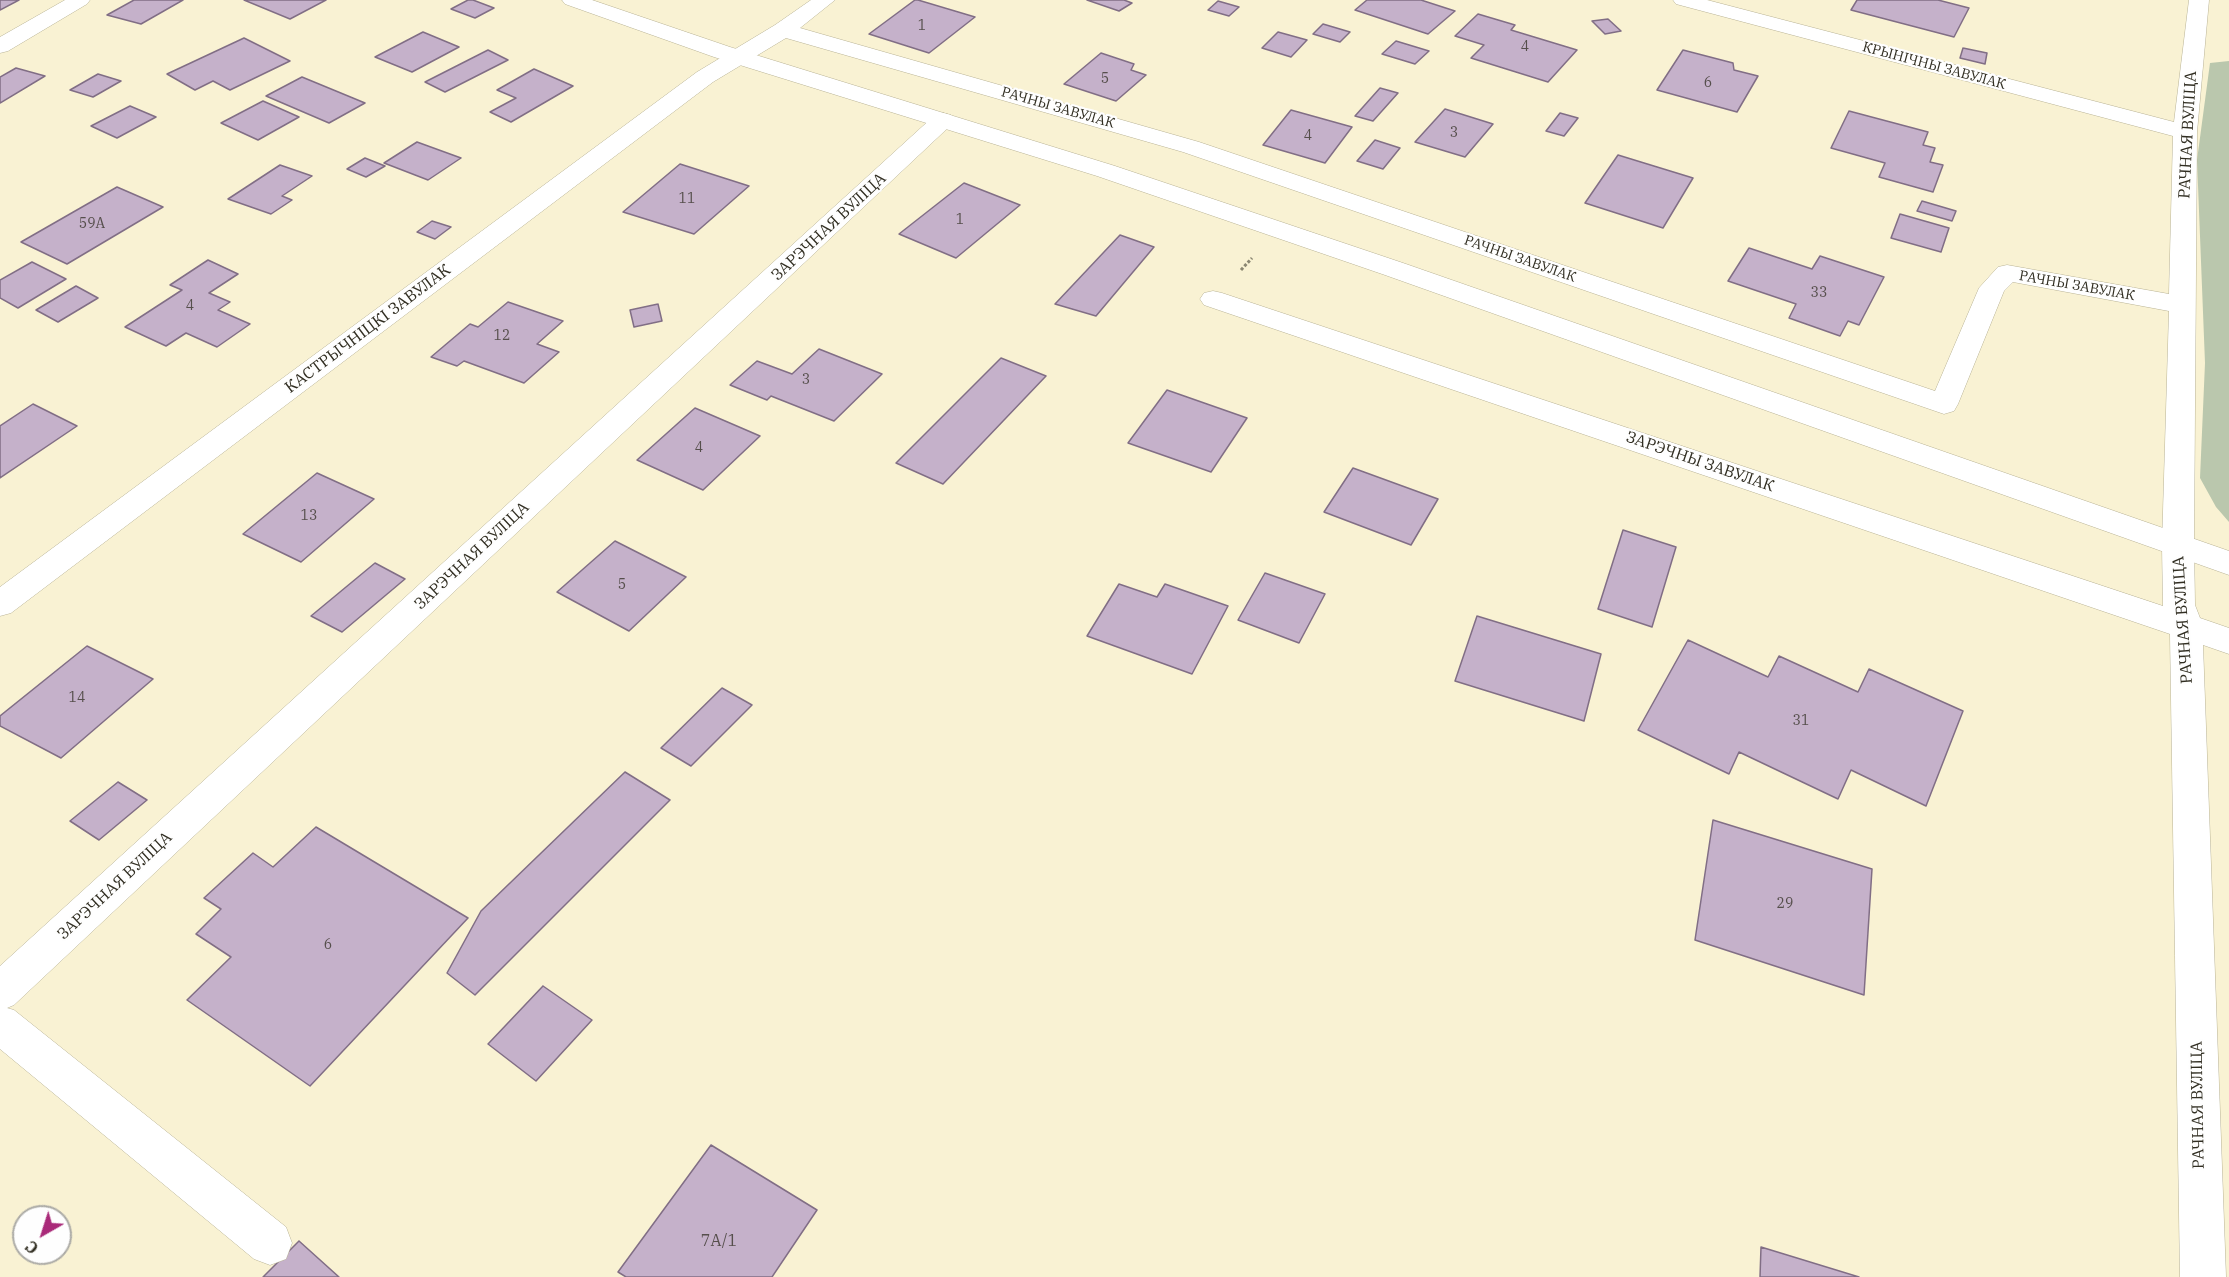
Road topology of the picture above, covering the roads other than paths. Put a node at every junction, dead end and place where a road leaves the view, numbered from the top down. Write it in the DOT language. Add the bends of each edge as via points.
graph roads {
  1 [pos="80,0"];
  2 [pos="572,0"];
  3 [pos="825,0"];
  4 [pos="1683,0"];
  5 [pos="2199,0"];
  6 [pos="783,30"];
  7 [pos="0,46"];
  8 [pos="739,57"];
  9 [pos="943,120"];
  10 [pos="2185,132"];
  11 [pos="1213,298"];
  12 [pos="2182,304"];
  13 [pos="2178,545"];
  14 [pos="2229,563"];
  15 [pos="0,604"];
  16 [pos="2186,625"];
  17 [pos="2229,641"];
  18 [pos="0,992"];
  19 [pos="0,1024"];
  20 [pos="270,1243"];
  21 [pos="2203,1277"];
  1 -- 7 [label="street"];
  2 -- 8 [label="street"];
  3 -- 6 [label="street, КАСТРЫЧНІЦКІ ЗАВУЛАК"];
  4 -- 10 [label="street, КРЫНІЧНЫ ЗАВУЛАК"];
  5 -- 10 [label="street, РАЧНАЯ ВУЛІЦА"];
  6 -- 8 [label="street, КАСТРЫЧНІЦКІ ЗАВУЛАК"];
  6 -- 12 [label="street, РАЧНЫ ЗАВУЛАК" via="1191,147 1944,404 1992,288 2007,273"];
  8 -- 9 [label="street"];
  8 -- 15 [label="street, КАСТРЫЧНІЦКІ ЗАВУЛАК" via="705,77"];
  9 -- 13 [label="street" via="1394,268"];
  9 -- 18 [label="street, ЗАРЭЧНАЯ ВУЛІЦА"];
  10 -- 12 [label="street, РАЧНАЯ ВУЛІЦА"];
  11 -- 16 [label="street, ЗАРЭЧНЫ ЗАВУЛАК"];
  12 -- 13 [label="street, РАЧНАЯ ВУЛІЦА"];
  13 -- 14 [label="street"];
  13 -- 16 [label="street, РАЧНАЯ ВУЛІЦА" via="2179,605"];
  16 -- 17 [label="street, ЗАРЭЧНЫ ЗАВУЛАК"];
  16 -- 21 [label="street, РАЧНАЯ ВУЛІЦА"];
  19 -- 20 [label="street"];
}
